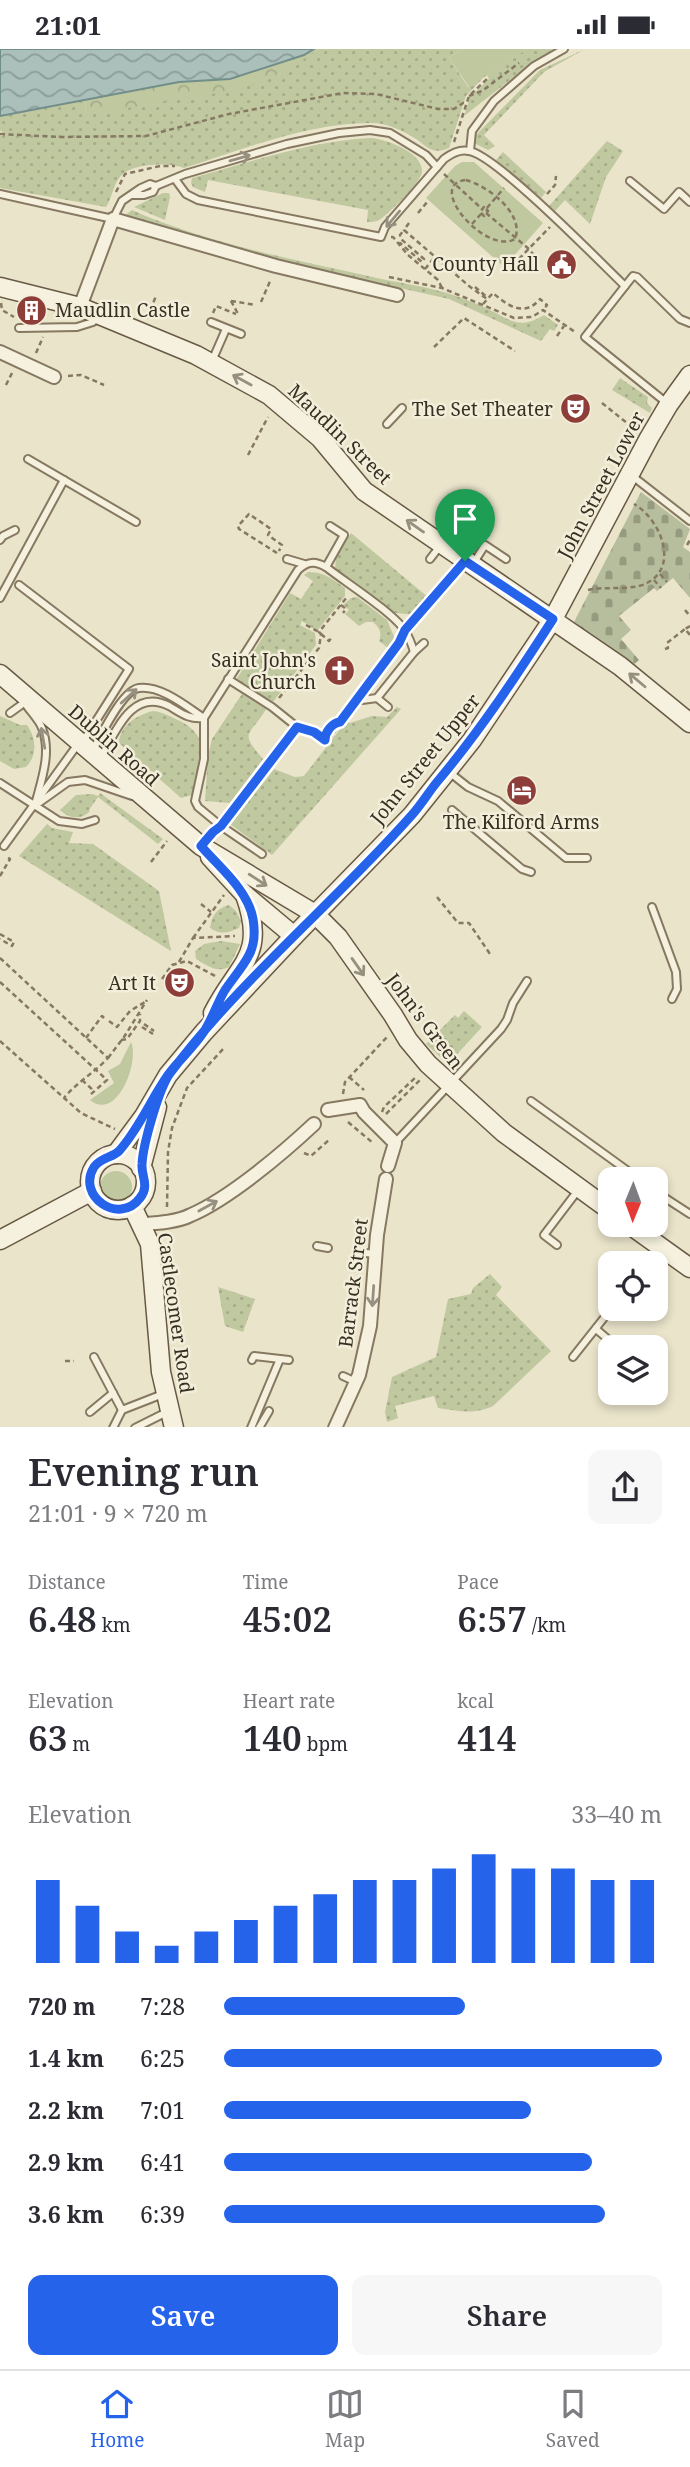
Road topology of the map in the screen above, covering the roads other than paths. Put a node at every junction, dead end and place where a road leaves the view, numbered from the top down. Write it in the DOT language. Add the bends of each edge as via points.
graph roads {
  1 [pos="565,49"];
  2 [pos="470,151"];
  3 [pos="436,167"];
  4 [pos="175,179"];
  5 [pos="630,181"];
  6 [pos="0,194"];
  7 [pos="690,202"];
  8 [pos="113,219"];
  9 [pos="625,286"];
  10 [pos="1,293"];
  11 [pos="397,295"];
  12 [pos="88,310"];
  13 [pos="211,323"];
  14 [pos="690,323"];
  15 [pos="19,328"];
  16 [pos="226,329"];
  17 [pos="241,334"];
  18 [pos="0,352"];
  19 [pos="211,363"];
  20 [pos="690,375"];
  21 [pos="54,377"];
  22 [pos="669,404"];
  23 [pos="402,408"];
  24 [pos="387,424"];
  25 [pos="28,459"];
  26 [pos="629,474"];
  27 [pos="64,480"];
  28 [pos="690,521"];
  29 [pos="136,522"];
  30 [pos="330,526"];
  31 [pos="15,530"];
  32 [pos="461,533"];
  33 [pos="0,540"];
  34 [pos="445,547"];
  35 [pos="287,559"];
  36 [pos="430,559"];
  37 [pos="506,559"];
  38 [pos="468,563"];
  39 [pos="304,564"];
  40 [pos="326,567"];
  41 [pos="19,585"];
  42 [pos="0,598"];
  43 [pos="553,619"];
  44 [pos="424,643"];
  45 [pos="414,652"];
  46 [pos="2,675"];
  47 [pos="228,679"];
  48 [pos="377,698"];
  49 [pos="362,700"];
  50 [pos="27,701"];
  51 [pos="388,706"];
  52 [pos="10,713"];
  53 [pos="204,718"];
  54 [pos="690,723"];
  55 [pos="88,750"];
  56 [pos="447,771"];
  57 [pos="0,783"];
  58 [pos="148,802"];
  59 [pos="35,805"];
  60 [pos="452,810"];
  61 [pos="95,820"];
  62 [pos="221,826"];
  63 [pos="201,846"];
  64 [pos="2,850"];
  65 [pos="262,854"];
  66 [pos="587,858"];
  67 [pos="531,872"];
  68 [pos="245,895"];
  69 [pos="652,907"];
  70 [pos="315,914"];
  71 [pos="293,936"];
  72 [pos="527,981"];
  73 [pos="672,999"];
  74 [pos="204,1032"];
  75 [pos="168,1075"];
  76 [pos="449,1084"];
  77 [pos="531,1101"];
  78 [pos="328,1110"];
  79 [pos="314,1124"];
  80 [pos="395,1143"];
  81 [pos="117,1154"];
  82 [pos="388,1166"];
  83 [pos="622,1167"];
  84 [pos="141,1168"];
  85 [pos="386,1179"];
  86 [pos="580,1188"];
  87 [pos="92,1191"];
  88 [pos="668,1200"];
  89 [pos="598,1201"];
  90 [pos="132,1206"];
  91 [pos="690,1214"];
  92 [pos="143,1224"];
  93 [pos="648,1237"];
  94 [pos="0,1240"];
  95 [pos="557,1245"];
  96 [pos="317,1246"];
  97 [pos="660,1246"];
  98 [pos="328,1248"];
  99 [pos="656,1251"];
  100 [pos="690,1268"];
  101 [pos="602,1321"];
  102 [pos="596,1329"];
  103 [pos="603,1335"];
  104 [pos="94,1356"];
  105 [pos="573,1357"];
  106 [pos="280,1359"];
  107 [pos="252,1360"];
  108 [pos="289,1360"];
  109 [pos="343,1376"];
  110 [pos="356,1382"];
  111 [pos="113,1393"];
  112 [pos="122,1410"];
  113 [pos="169,1411"];
  114 [pos="268,1411"];
  115 [pos="90,1412"];
  116 [pos="113,1427"];
  117 [pos="135,1427"];
  118 [pos="251,1427"];
  119 [pos="259,1427"];
  120 [pos="335,1427"];
  1 -- 2 [label="lane" via="534,66 495,101 472,131"];
  2 -- 3 [label="lane" via="454,152"];
  2 -- 9 [label="lane" via="489,159"];
  4 -- 3 [label="lane, one-way" via="287,144 370,130 390,133 410,144"];
  3 -- 4 [label="lane, one-way" via="381,237 198,200 186,194"];
  4 -- 8 [label="lane" via="156,186 153,192 122,201"];
  5 -- 7 [label="lane" via="664,209 679,192"];
  6 -- 8 [label="lane"];
  8 -- 11 [label="street" via="275,266"];
  8 -- 12 [label="street"];
  9 -- 14 [label="lane" via="637,277 680,319"];
  9 -- 22 [label="lane" via="585,337"];
  10 -- 12 [label="main road, Maudlin Street"];
  12 -- 15 [label="lane" via="93,322 77,327"];
  12 -- 19 [label="main road, Maudlin Street"];
  13 -- 16 [label="lane"];
  16 -- 17 [label="lane"];
  16 -- 19 [label="lane"];
  18 -- 21 [label="street"];
  34 -- 19 [label="main road, Maudlin Street, one-way" via="364,491 320,438 269,395"];
  20 -- 22 [label="main road, John Street Lower"];
  22 -- 26 [label="main road, John Street Lower"];
  23 -- 24 [label="lane"];
  25 -- 27 [label="lane"];
  26 -- 28 [label="lane"];
  26 -- 43 [label="main road, John Street Lower"];
  27 -- 29 [label="lane"];
  27 -- 42 [label="lane"];
  30 -- 40 [label="lane" via="344,535"];
  31 -- 33 [label="lane"];
  32 -- 34 [label="lane"];
  34 -- 36 [label="lane"];
  34 -- 38 [label="main road, Maudlin Street"];
  35 -- 39 [label="lane"];
  37 -- 38 [label="lane" via="485,545"];
  38 -- 43 [label="main road, Maudlin Street"];
  39 -- 40 [label="lane"];
  39 -- 47 [label="lane" via="276,598"];
  40 -- 45 [label="lane" via="393,618 405,630"];
  41 -- 55 [label="lane" via="129,669"];
  54 -- 43 [label="main road, Maudlin Street, one-way" via="621,666"];
  43 -- 56 [label="main road, John Street Upper"];
  44 -- 45 [label="lane"];
  45 -- 48 [label="lane"];
  46 -- 50 [label="main road, Dublin Road"];
  47 -- 53 [label="lane"];
  47 -- 62 [label="lane" via="297,727"];
  48 -- 49 [label="lane"];
  48 -- 51 [label="lane"];
  50 -- 52 [label="lane"];
  50 -- 55 [label="main road, Dublin Road"];
  59 -- 50 [label="lane, one-way" via="46,744 42,726"];
  53 -- 55 [label="lane" via="186,717 165,704 138,704"];
  55 -- 53 [label="lane, one-way" via="122,700 139,688 176,700"];
  53 -- 62 [label="lane" via="205,751 195,801"];
  55 -- 58 [label="main road, Dublin Road"];
  55 -- 59 [label="lane"];
  56 -- 66 [label="lane" via="498,801 566,858"];
  56 -- 70 [label="main road, John Street Upper" via="432,794"];
  57 -- 59 [label="lane"];
  58 -- 59 [label="lane" via="85,780 68,782"];
  58 -- 63 [label="main road, Dublin Road"];
  59 -- 61 [label="lane" via="59,821 82,824"];
  59 -- 64 [label="lane"];
  60 -- 67 [label="lane"];
  62 -- 63 [label="lane"];
  62 -- 65 [label="lane"];
  63 -- 68 [label="main road, Dublin Road"];
  63 -- 70 [label="main road, Dublin Road, one-way"];
  68 -- 71 [label="main road, Dublin Road"];
  68 -- 74 [label="main road" via="253,917 251,952 224,991"];
  69 -- 73 [label="lane" via="676,972"];
  70 -- 71 [label="main road, John Street Upper"];
  70 -- 76 [label="main road, John's Green, one-way" via="338,937 408,1040"];
  71 -- 74 [label="main road, John Street Upper"];
  72 -- 76 [label="lane" via="508,1020"];
  74 -- 75 [label="main road"];
  75 -- 81 [label="main road"];
  75 -- 84 [label="main road"];
  76 -- 80 [label="lane, John's Green"];
  76 -- 86 [label="main road" via="504,1133"];
  77 -- 83 [label="lane"];
  78 -- 80 [label="street" via="360,1105"];
  92 -- 79 [label="street, one-way" via="189,1216 223,1198"];
  80 -- 82 [label="street"];
  81 -- 84 [label="main road" via="133,1159"];
  81 -- 87 [label="main road" via="95,1166"];
  84 -- 90 [label="main road" via="144,1191"];
  85 -- 110 [label="street, Barrack Street, one-way" via="371,1253 370,1326"];
  86 -- 89 [label="main road"];
  86 -- 95 [label="lane" via="544,1235"];
  87 -- 90 [label="main road" via="108,1208"];
  87 -- 94 [label="main road"];
  88 -- 91 [label="lane"];
  90 -- 92 [label="main road, Castlecomer Road"];
  92 -- 113 [label="main road, Castlecomer Road" via="150,1244 156,1330"];
  93 -- 97 [label="main road"];
  96 -- 98 [label="lane"];
  97 -- 99 [label="lane"];
  97 -- 100 [label="main road"];
  101 -- 102 [label="lane"];
  102 -- 103 [label="lane"];
  102 -- 105 [label="lane"];
  104 -- 111 [label="lane"];
  106 -- 107 [label="lane" via="254,1356"];
  106 -- 108 [label="lane"];
  106 -- 118 [label="lane"];
  109 -- 110 [label="lane"];
  110 -- 120 [label="street, Barrack Street"];
  111 -- 112 [label="lane"];
  111 -- 115 [label="lane"];
  112 -- 113 [label="lane"];
  112 -- 116 [label="lane"];
  113 -- 117 [label="lane"];
  114 -- 119 [label="lane"];
}
